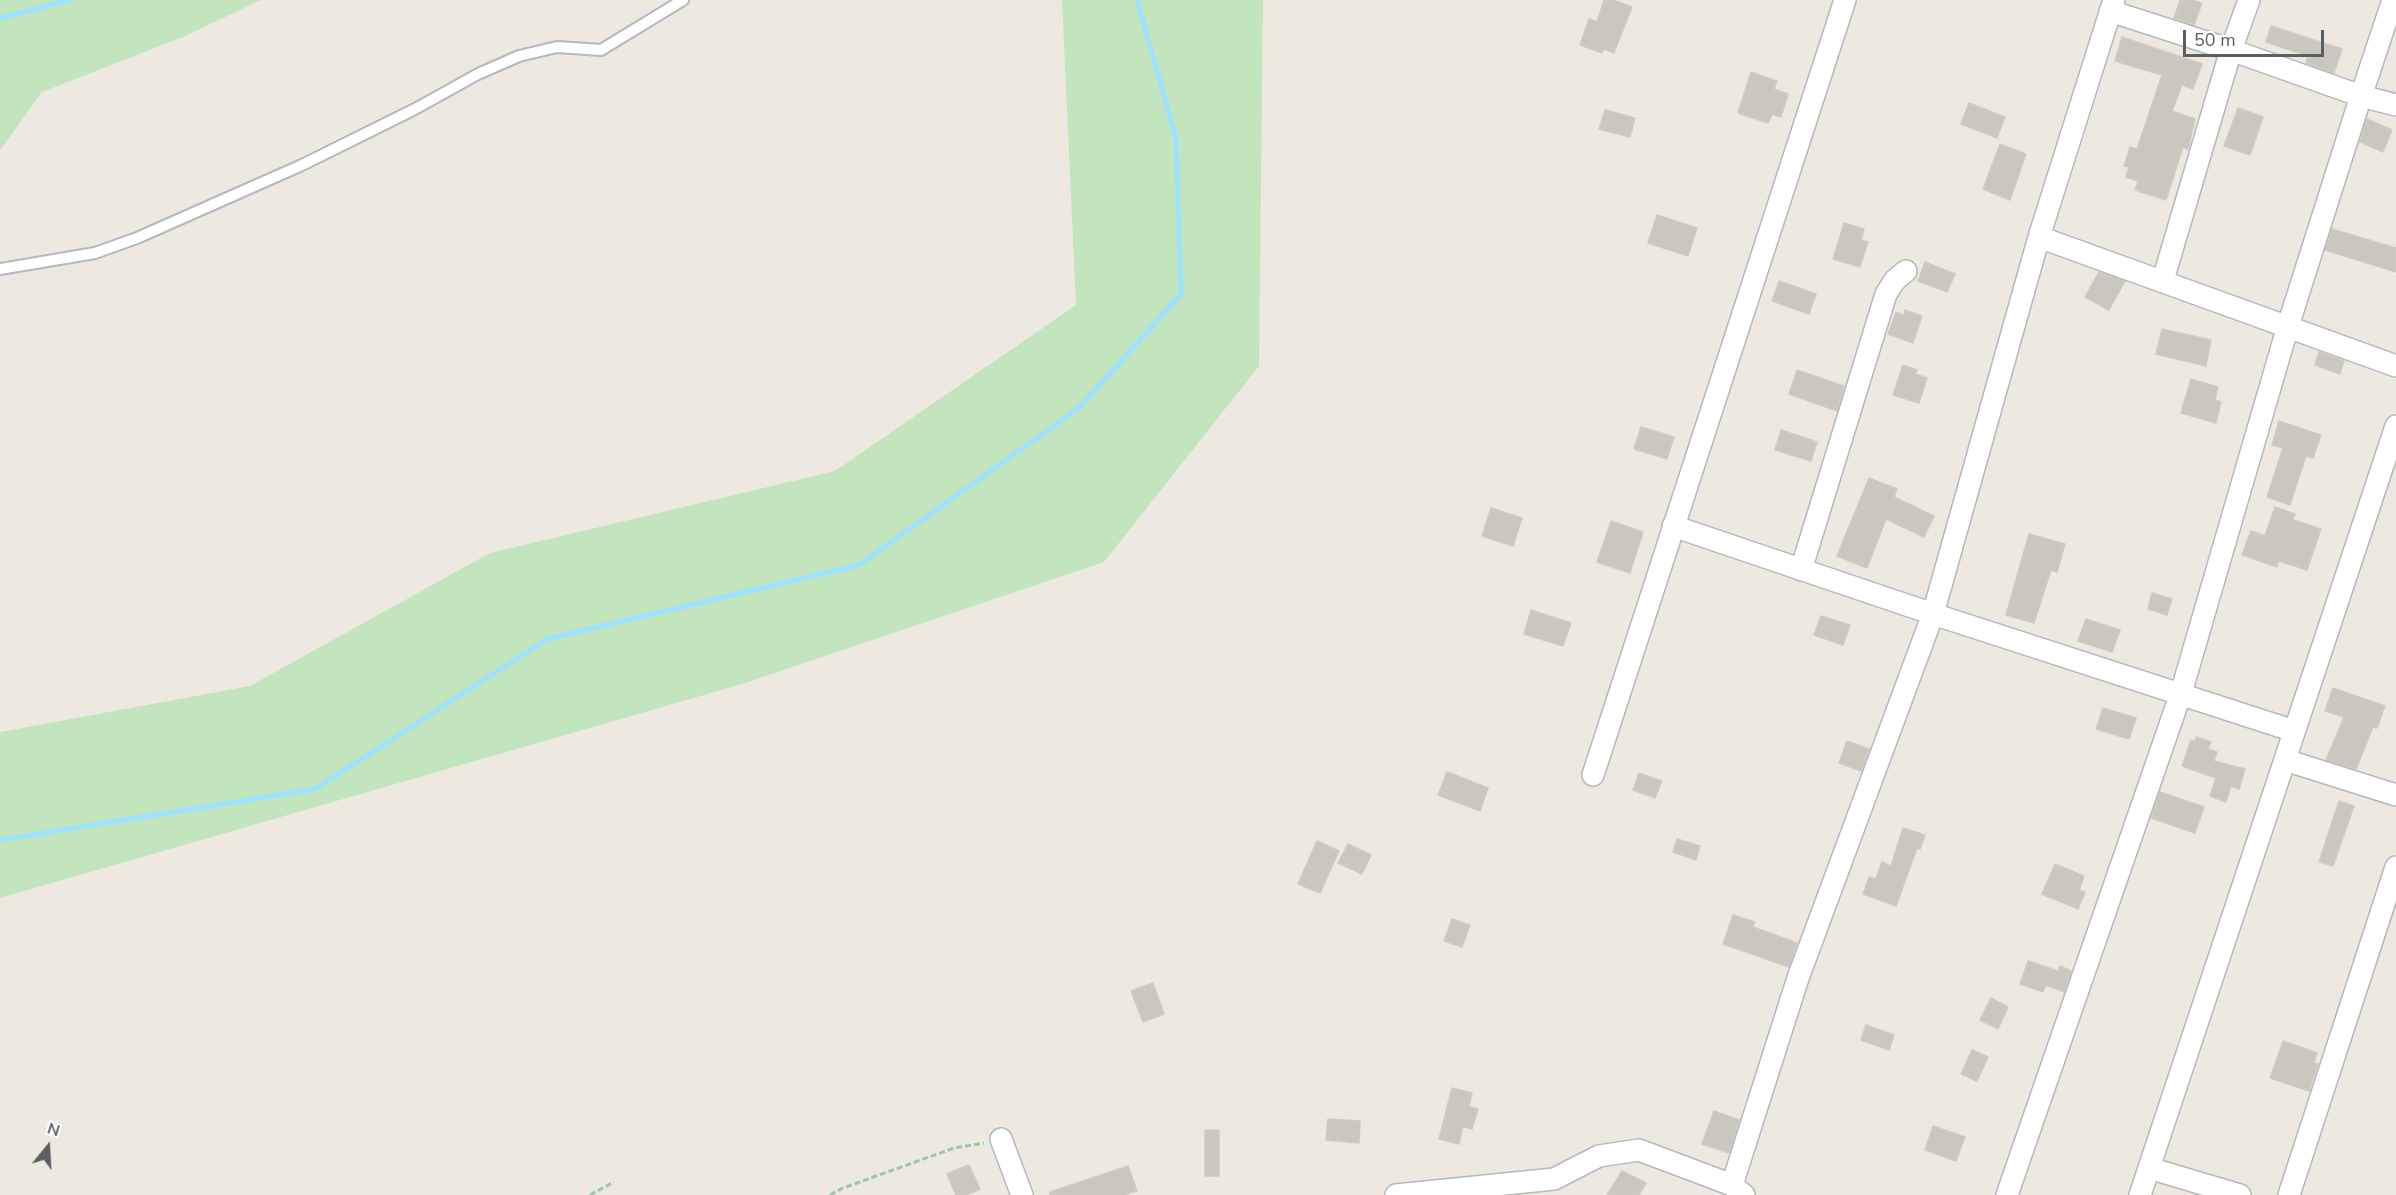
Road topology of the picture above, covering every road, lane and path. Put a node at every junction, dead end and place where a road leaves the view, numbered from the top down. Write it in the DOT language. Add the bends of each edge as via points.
graph roads {
  1 [pos="683,0"];
  2 [pos="1845,0"];
  3 [pos="2249,0"];
  4 [pos="2393,0"];
  5 [pos="2108,4"];
  6 [pos="2231,50"];
  7 [pos="2361,96"];
  8 [pos="2396,105"];
  9 [pos="2039,237"];
  10 [pos="0,269"];
  11 [pos="1906,271"];
  12 [pos="2163,280"];
  13 [pos="2288,326"];
  14 [pos="2396,366"];
  15 [pos="2396,426"];
  16 [pos="1673,526"];
  17 [pos="1801,570"];
  18 [pos="1933,614"];
  19 [pos="2181,693"];
  20 [pos="2294,731"];
  21 [pos="2285,760"];
  22 [pos="1593,775"];
  23 [pos="2396,795"];
  24 [pos="2396,867"];
  25 [pos="1001,1139"];
  26 [pos="2149,1168"];
  27 [pos="614,1182"];
  28 [pos="1738,1190"];
  29 [pos="1422,1194"];
  30 [pos="590,1195"];
  31 [pos="830,1195"];
  32 [pos="1022,1195"];
  33 [pos="1396,1195"];
  34 [pos="2007,1195"];
  35 [pos="2140,1195"];
  36 [pos="2241,1195"];
  37 [pos="2289,1195"];
  1 -- 10 [label="lane" via="601,50 557,47 519,56 302,165 136,238 95,254"];
  2 -- 16 [label="street"];
  3 -- 6 [label="street"];
  4 -- 7 [label="street"];
  5 -- 6 [label="street"];
  5 -- 9 [label="street"];
  6 -- 7 [label="street"];
  6 -- 12 [label="street"];
  7 -- 8 [label="street"];
  7 -- 13 [label="street"];
  9 -- 12 [label="street"];
  9 -- 18 [label="street"];
  11 -- 17 [label="street" via="1895,280 1883,304"];
  12 -- 13 [label="street"];
  13 -- 14 [label="street"];
  13 -- 19 [label="street"];
  15 -- 20 [label="street"];
  16 -- 17 [label="street"];
  16 -- 22 [label="street"];
  17 -- 18 [label="street"];
  18 -- 19 [label="street"];
  18 -- 28 [label="street" via="1798,978"];
  19 -- 20 [label="street"];
  19 -- 34 [label="street"];
  20 -- 21 [label="street"];
  21 -- 23 [label="street"];
  21 -- 26 [label="street"];
  24 -- 37 [label="street"];
  25 -- 31 [label="path" via="954,1149"];
  25 -- 32 [label="street"];
  26 -- 35 [label="street"];
  26 -- 36 [label="street"];
  27 -- 30 [label="path"];
  28 -- 29 [label="street" via="1639,1149 1599,1156 1554,1179"];
  29 -- 33 [label="street"];
}
